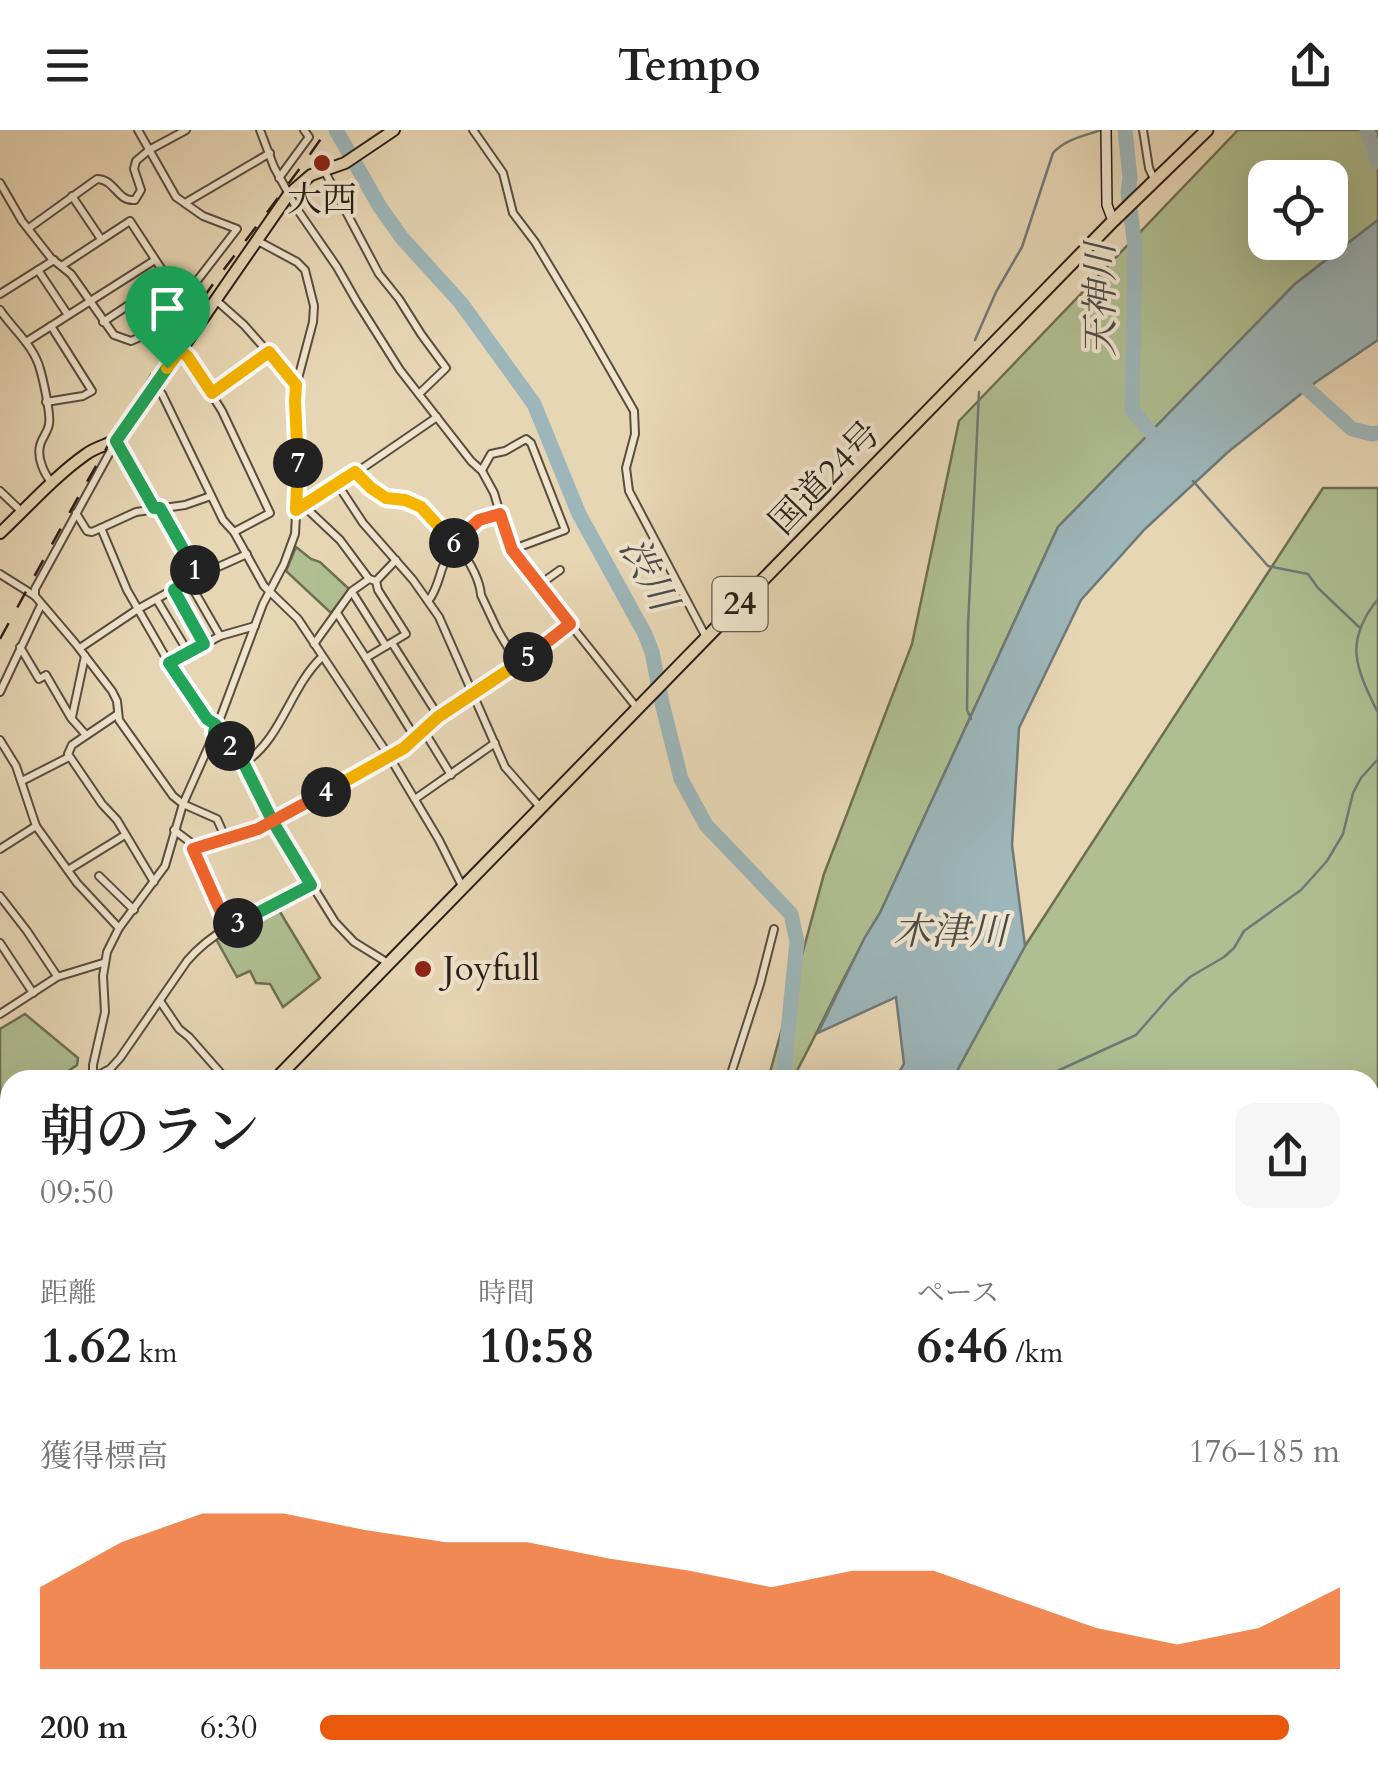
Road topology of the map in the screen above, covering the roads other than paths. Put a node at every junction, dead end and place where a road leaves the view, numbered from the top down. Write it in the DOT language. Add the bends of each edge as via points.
graph roads {
  1 [pos="138,130"];
  2 [pos="186,130"];
  3 [pos="260,130"];
  4 [pos="304,130"];
  5 [pos="394,130"];
  6 [pos="472,130"];
  7 [pos="1106,130"];
  8 [pos="1143,130"];
  9 [pos="1207,130"];
  10 [pos="149,150"];
  11 [pos="270,153"];
  12 [pos="324,170"];
  13 [pos="279,178"];
  14 [pos="1154,179"];
  15 [pos="0,184"];
  16 [pos="288,194"];
  17 [pos="72,196"];
  18 [pos="185,204"];
  19 [pos="1113,221"];
  20 [pos="29,228"];
  21 [pos="101,239"];
  22 [pos="256,240"];
  23 [pos="54,260"];
  24 [pos="154,260"];
  25 [pos="62,265"];
  26 [pos="38,270"];
  27 [pos="0,294"];
  28 [pos="215,299"];
  29 [pos="90,302"];
  30 [pos="0,310"];
  31 [pos="68,315"];
  32 [pos="103,322"];
  33 [pos="51,326"];
  34 [pos="26,342"];
  35 [pos="180,350"];
  36 [pos="269,352"];
  37 [pos="296,385"];
  38 [pos="155,386"];
  39 [pos="212,393"];
  40 [pos="419,394"];
  41 [pos="46,402"];
  42 [pos="438,417"];
  43 [pos="116,441"];
  44 [pos="482,470"];
  45 [pos="355,472"];
  46 [pos="52,484"];
  47 [pos="338,485"];
  48 [pos="0,491"];
  49 [pos="211,496"];
  50 [pos="157,508"];
  51 [pos="300,508"];
  52 [pos="22,512"];
  53 [pos="76,513"];
  54 [pos="500,514"];
  55 [pos="101,528"];
  56 [pos="234,532"];
  57 [pos="0,533"];
  58 [pos="454,544"];
  59 [pos="512,550"];
  60 [pos="247,554"];
  61 [pos="396,560"];
  62 [pos="560,570"];
  63 [pos="0,574"];
  64 [pos="198,576"];
  65 [pos="372,580"];
  66 [pos="189,582"];
  67 [pos="539,585"];
  68 [pos="174,590"];
  69 [pos="352,591"];
  70 [pos="270,592"];
  71 [pos="35,596"];
  72 [pos="156,600"];
  73 [pos="428,600"];
  74 [pos="41,604"];
  75 [pos="138,609"];
  76 [pos="337,613"];
  77 [pos="570,624"];
  78 [pos="255,626"];
  79 [pos="220,636"];
  80 [pos="706,638"];
  81 [pos="204,644"];
  82 [pos="314,644"];
  83 [pos="389,644"];
  84 [pos="20,648"];
  85 [pos="82,652"];
  86 [pos="188,652"];
  87 [pos="322,657"];
  88 [pos="366,658"];
  89 [pos="169,663"];
  90 [pos="518,665"];
  91 [pos="0,692"];
  92 [pos="473,693"];
  93 [pos="638,709"];
  94 [pos="118,714"];
  95 [pos="438,717"];
  96 [pos="71,718"];
  97 [pos="215,728"];
  98 [pos="424,731"];
  99 [pos="86,735"];
  100 [pos="416,738"];
  101 [pos="0,740"];
  102 [pos="495,743"];
  103 [pos="389,756"];
  104 [pos="69,757"];
  105 [pos="244,764"];
  106 [pos="452,775"];
  107 [pos="22,781"];
  108 [pos="415,798"];
  109 [pos="183,804"];
  110 [pos="541,808"];
  111 [pos="273,822"];
  112 [pos="36,826"];
  113 [pos="174,830"];
  114 [pos="125,835"];
  115 [pos="226,838"];
  116 [pos="0,849"];
  117 [pos="193,849"];
  118 [pos="68,870"];
  119 [pos="100,876"];
  120 [pos="154,882"];
  121 [pos="311,885"];
  122 [pos="462,887"];
  123 [pos="0,896"];
  124 [pos="134,910"];
  125 [pos="119,928"];
  126 [pos="228,928"];
  127 [pos="774,929"];
  128 [pos="0,943"];
  129 [pos="103,963"];
  130 [pos="389,964"];
  131 [pos="57,976"];
  132 [pos="33,993"];
  133 [pos="160,1001"];
  134 [pos="0,1014"];
  135 [pos="93,1070"];
  136 [pos="108,1070"];
  137 [pos="218,1070"];
  138 [pos="285,1070"];
  139 [pos="732,1070"];
  1 -- 10 [label="street"];
  2 -- 10 [label="street"];
  3 -- 11 [label="street"];
  4 -- 13 [label="street" via="308,137"];
  5 -- 12 [label="main road"];
  6 -- 80 [label="street" via="503,173 513,213 634,411 629,490"];
  7 -- 19 [label="street"];
  8 -- 14 [label="street"];
  9 -- 14 [label="highway, 国道24号 / 24"];
  10 -- 17 [label="street" via="134,164 141,190 135,200 122,198 100,178"];
  10 -- 18 [label="street"];
  11 -- 13 [label="street"];
  11 -- 18 [label="street"];
  12 -- 16 [label="main road"];
  12 -- 40 [label="street" via="380,274 446,368"];
  13 -- 16 [label="street"];
  14 -- 19 [label="highway, 国道24号 / 24"];
  15 -- 20 [label="street"];
  16 -- 22 [label="main road"];
  16 -- 40 [label="street"];
  17 -- 20 [label="street"];
  17 -- 21 [label="street"];
  18 -- 32 [label="street" via="237,229 142,338 124,340"];
  19 -- 80 [label="highway, 国道24号 / 24"];
  20 -- 23 [label="street"];
  21 -- 24 [label="street" via="130,221"];
  21 -- 25 [label="street"];
  22 -- 28 [label="main road"];
  22 -- 37 [label="street" via="297,262 308,278 313,322"];
  23 -- 25 [label="street"];
  23 -- 26 [label="street"];
  24 -- 29 [label="street"];
  24 -- 32 [label="street" via="168,279"];
  25 -- 29 [label="street"];
  26 -- 27 [label="street"];
  26 -- 31 [label="street"];
  28 -- 35 [label="main road"];
  28 -- 36 [label="street"];
  29 -- 31 [label="street"];
  29 -- 32 [label="street"];
  30 -- 34 [label="street"];
  31 -- 33 [label="street"];
  33 -- 34 [label="street"];
  33 -- 41 [label="street" via="92,390"];
  34 -- 41 [label="street" via="40,365"];
  35 -- 38 [label="main road"];
  35 -- 39 [label="street"];
  36 -- 37 [label="street"];
  36 -- 39 [label="street"];
  37 -- 51 [label="street"];
  38 -- 43 [label="main road"];
  38 -- 49 [label="street"];
  39 -- 56 [label="street" via="270,513"];
  40 -- 42 [label="street"];
  41 -- 46 [label="street" via="50,424 40,458"];
  42 -- 44 [label="street"];
  42 -- 45 [label="street"];
  43 -- 46 [label="main road" via="84,455"];
  43 -- 50 [label="street"];
  43 -- 53 [label="street"];
  44 -- 54 [label="street"];
  44 -- 59 [label="street" via="491,454 526,439 565,530"];
  45 -- 47 [label="street"];
  45 -- 58 [label="street" via="386,498 421,507"];
  46 -- 52 [label="main road"];
  47 -- 51 [label="street"];
  47 -- 61 [label="street"];
  48 -- 52 [label="street"];
  49 -- 50 [label="street"];
  49 -- 56 [label="street"];
  50 -- 55 [label="street"];
  50 -- 64 [label="street"];
  51 -- 65 [label="street" via="340,540"];
  51 -- 70 [label="street"];
  52 -- 57 [label="main road"];
  53 -- 55 [label="street" via="87,531"];
  53 -- 71 [label="street"];
  54 -- 58 [label="street" via="479,520"];
  54 -- 59 [label="street"];
  55 -- 75 [label="street"];
  56 -- 60 [label="street"];
  58 -- 73 [label="street"];
  58 -- 90 [label="street" via="473,569"];
  59 -- 67 [label="street"];
  60 -- 64 [label="street"];
  60 -- 70 [label="street"];
  61 -- 65 [label="street"];
  61 -- 73 [label="street"];
  62 -- 67 [label="street"];
  63 -- 71 [label="street"];
  64 -- 66 [label="street"];
  65 -- 69 [label="street"];
  65 -- 83 [label="street" via="406,634"];
  66 -- 68 [label="street"];
  66 -- 79 [label="street"];
  67 -- 77 [label="street"];
  68 -- 72 [label="street"];
  68 -- 81 [label="street"];
  69 -- 76 [label="street"];
  69 -- 83 [label="street"];
  70 -- 78 [label="street"];
  70 -- 82 [label="street"];
  71 -- 74 [label="street"];
  72 -- 75 [label="street"];
  72 -- 86 [label="street"];
  73 -- 92 [label="street"];
  74 -- 84 [label="street"];
  74 -- 85 [label="street"];
  75 -- 85 [label="street"];
  75 -- 89 [label="street"];
  76 -- 82 [label="street"];
  76 -- 88 [label="street"];
  77 -- 90 [label="street"];
  77 -- 93 [label="street"];
  78 -- 79 [label="street"];
  78 -- 97 [label="street"];
  79 -- 81 [label="street"];
  80 -- 93 [label="highway, 国道24号 / 24"];
  81 -- 86 [label="street"];
  82 -- 87 [label="street"];
  83 -- 88 [label="street"];
  83 -- 95 [label="street"];
  84 -- 91 [label="street"];
  84 -- 96 [label="street" via="39,680 46,675"];
  85 -- 94 [label="street" via="112,691"];
  85 -- 96 [label="street"];
  86 -- 89 [label="street"];
  87 -- 103 [label="street"];
  87 -- 105 [label="street" via="271,736"];
  88 -- 100 [label="street"];
  89 -- 97 [label="street"];
  90 -- 92 [label="street"];
  92 -- 95 [label="street"];
  92 -- 102 [label="street"];
  93 -- 110 [label="highway, 国道24号 / 24"];
  94 -- 99 [label="street"];
  94 -- 109 [label="street"];
  95 -- 98 [label="street"];
  96 -- 99 [label="street"];
  97 -- 105 [label="street"];
  97 -- 109 [label="street"];
  98 -- 100 [label="street"];
  98 -- 106 [label="street"];
  99 -- 104 [label="street"];
  100 -- 103 [label="street"];
  101 -- 107 [label="street"];
  102 -- 106 [label="street"];
  102 -- 110 [label="street" via="505,766"];
  103 -- 108 [label="street"];
  103 -- 111 [label="street"];
  104 -- 107 [label="street"];
  104 -- 114 [label="street"];
  105 -- 111 [label="street"];
  106 -- 108 [label="street"];
  107 -- 112 [label="street"];
  108 -- 122 [label="street"];
  109 -- 113 [label="street"];
  109 -- 115 [label="street" via="217,819"];
  110 -- 122 [label="highway, 国道24号 / 24"];
  111 -- 115 [label="street"];
  111 -- 121 [label="street"];
  112 -- 116 [label="street"];
  112 -- 118 [label="street"];
  113 -- 117 [label="street"];
  113 -- 120 [label="street"];
  114 -- 118 [label="street"];
  114 -- 120 [label="street"];
  115 -- 117 [label="street"];
  117 -- 126 [label="street"];
  118 -- 125 [label="street"];
  119 -- 124 [label="street"];
  120 -- 124 [label="street"];
  121 -- 126 [label="street"];
  121 -- 130 [label="street" via="334,922"];
  122 -- 130 [label="highway, 国道24号 / 24"];
  123 -- 131 [label="street"];
  124 -- 125 [label="street"];
  125 -- 129 [label="street"];
  126 -- 133 [label="street" via="193,954"];
  127 -- 139 [label="street"];
  128 -- 132 [label="street"];
  129 -- 131 [label="street"];
  129 -- 135 [label="street" via="105,1012"];
  130 -- 138 [label="highway, 国道24号 / 24"];
  131 -- 132 [label="street"];
  132 -- 134 [label="street"];
  133 -- 136 [label="street"];
  133 -- 137 [label="street"];
}
